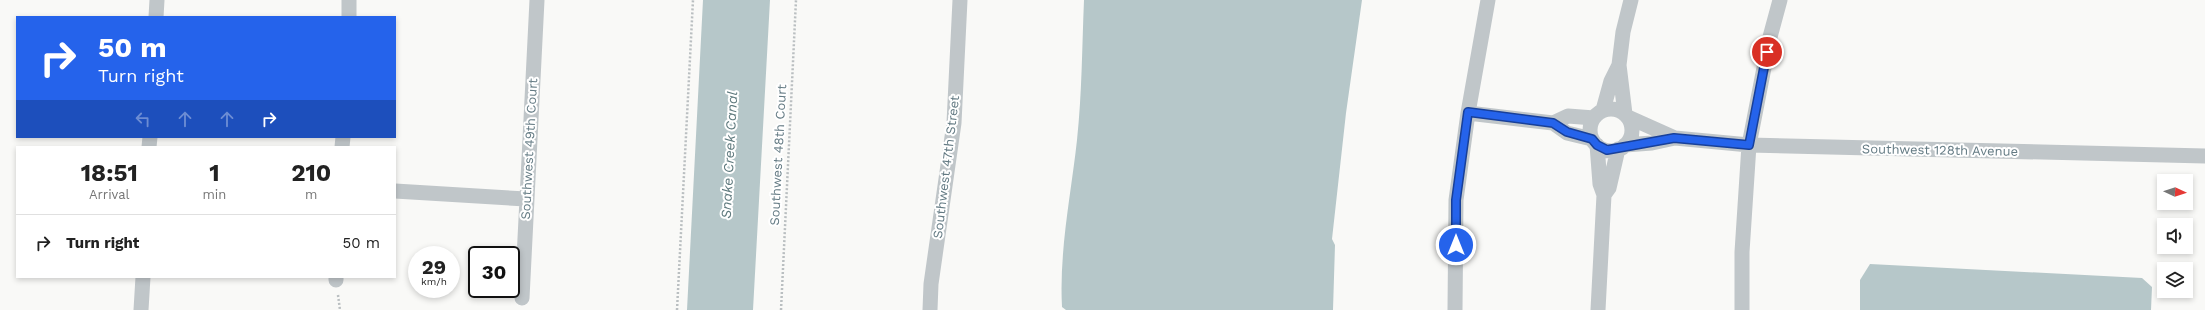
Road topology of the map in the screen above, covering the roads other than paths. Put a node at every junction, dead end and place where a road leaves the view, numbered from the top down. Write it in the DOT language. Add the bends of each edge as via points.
graph roads {
  1 [pos="157,0"];
  2 [pos="349,0"];
  3 [pos="537,0"];
  4 [pos="960,0"];
  5 [pos="1488,0"];
  6 [pos="1631,0"];
  7 [pos="1780,0"];
  8 [pos="156,16"];
  9 [pos="348,16"];
  10 [pos="1619,66"];
  11 [pos="1468,112"];
  12 [pos="1598,114"];
  13 [pos="1626,116"];
  14 [pos="1553,123"];
  15 [pos="1674,138"];
  16 [pos="1594,142"];
  17 [pos="1749,145"];
  18 [pos="1621,147"];
  19 [pos="2205,156"];
  20 [pos="396,191"];
  21 [pos="1604,195"];
  22 [pos="526,199"];
  23 [pos="143,278"];
  24 [pos="522,298"];
  25 [pos="141,310"];
  26 [pos="930,310"];
  27 [pos="1455,310"];
  28 [pos="1598,310"];
  29 [pos="1742,310"];
  1 -- 8 [label="street"];
  2 -- 9 [label="street"];
  3 -- 22 [label="street, Southwest 49th Court"];
  4 -- 26 [label="street, Southwest 47th Street" via="954,124 931,284"];
  5 -- 11 [label="street"];
  6 -- 10 [label="street" via="1623,32"];
  7 -- 17 [label="street" via="1770,37"];
  10 -- 12 [label="street"];
  10 -- 13 [label="street"];
  11 -- 14 [label="street"];
  11 -- 27 [label="street" via="1456,200"];
  12 -- 13 [label="street" via="1615,109"];
  12 -- 14 [label="street" via="1568,116"];
  12 -- 16 [label="street" via="1590,128"];
  13 -- 15 [label="street, Southwest 128th Avenue"];
  13 -- 18 [label="street" via="1631,122 1631,135"];
  14 -- 16 [label="street" via="1567,132"];
  15 -- 17 [label="street, Southwest 128th Avenue"];
  15 -- 18 [label="street, Southwest 128th Avenue"];
  16 -- 18 [label="street" via="1607,150"];
  16 -- 21 [label="street"];
  17 -- 19 [label="street, Southwest 128th Avenue"];
  17 -- 29 [label="street" via="1742,252"];
  18 -- 21 [label="street" via="1609,188"];
  20 -- 22 [label="street"];
  21 -- 28 [label="street"];
  22 -- 24 [label="street, Southwest 49th Court"];
  23 -- 25 [label="street"];
}
